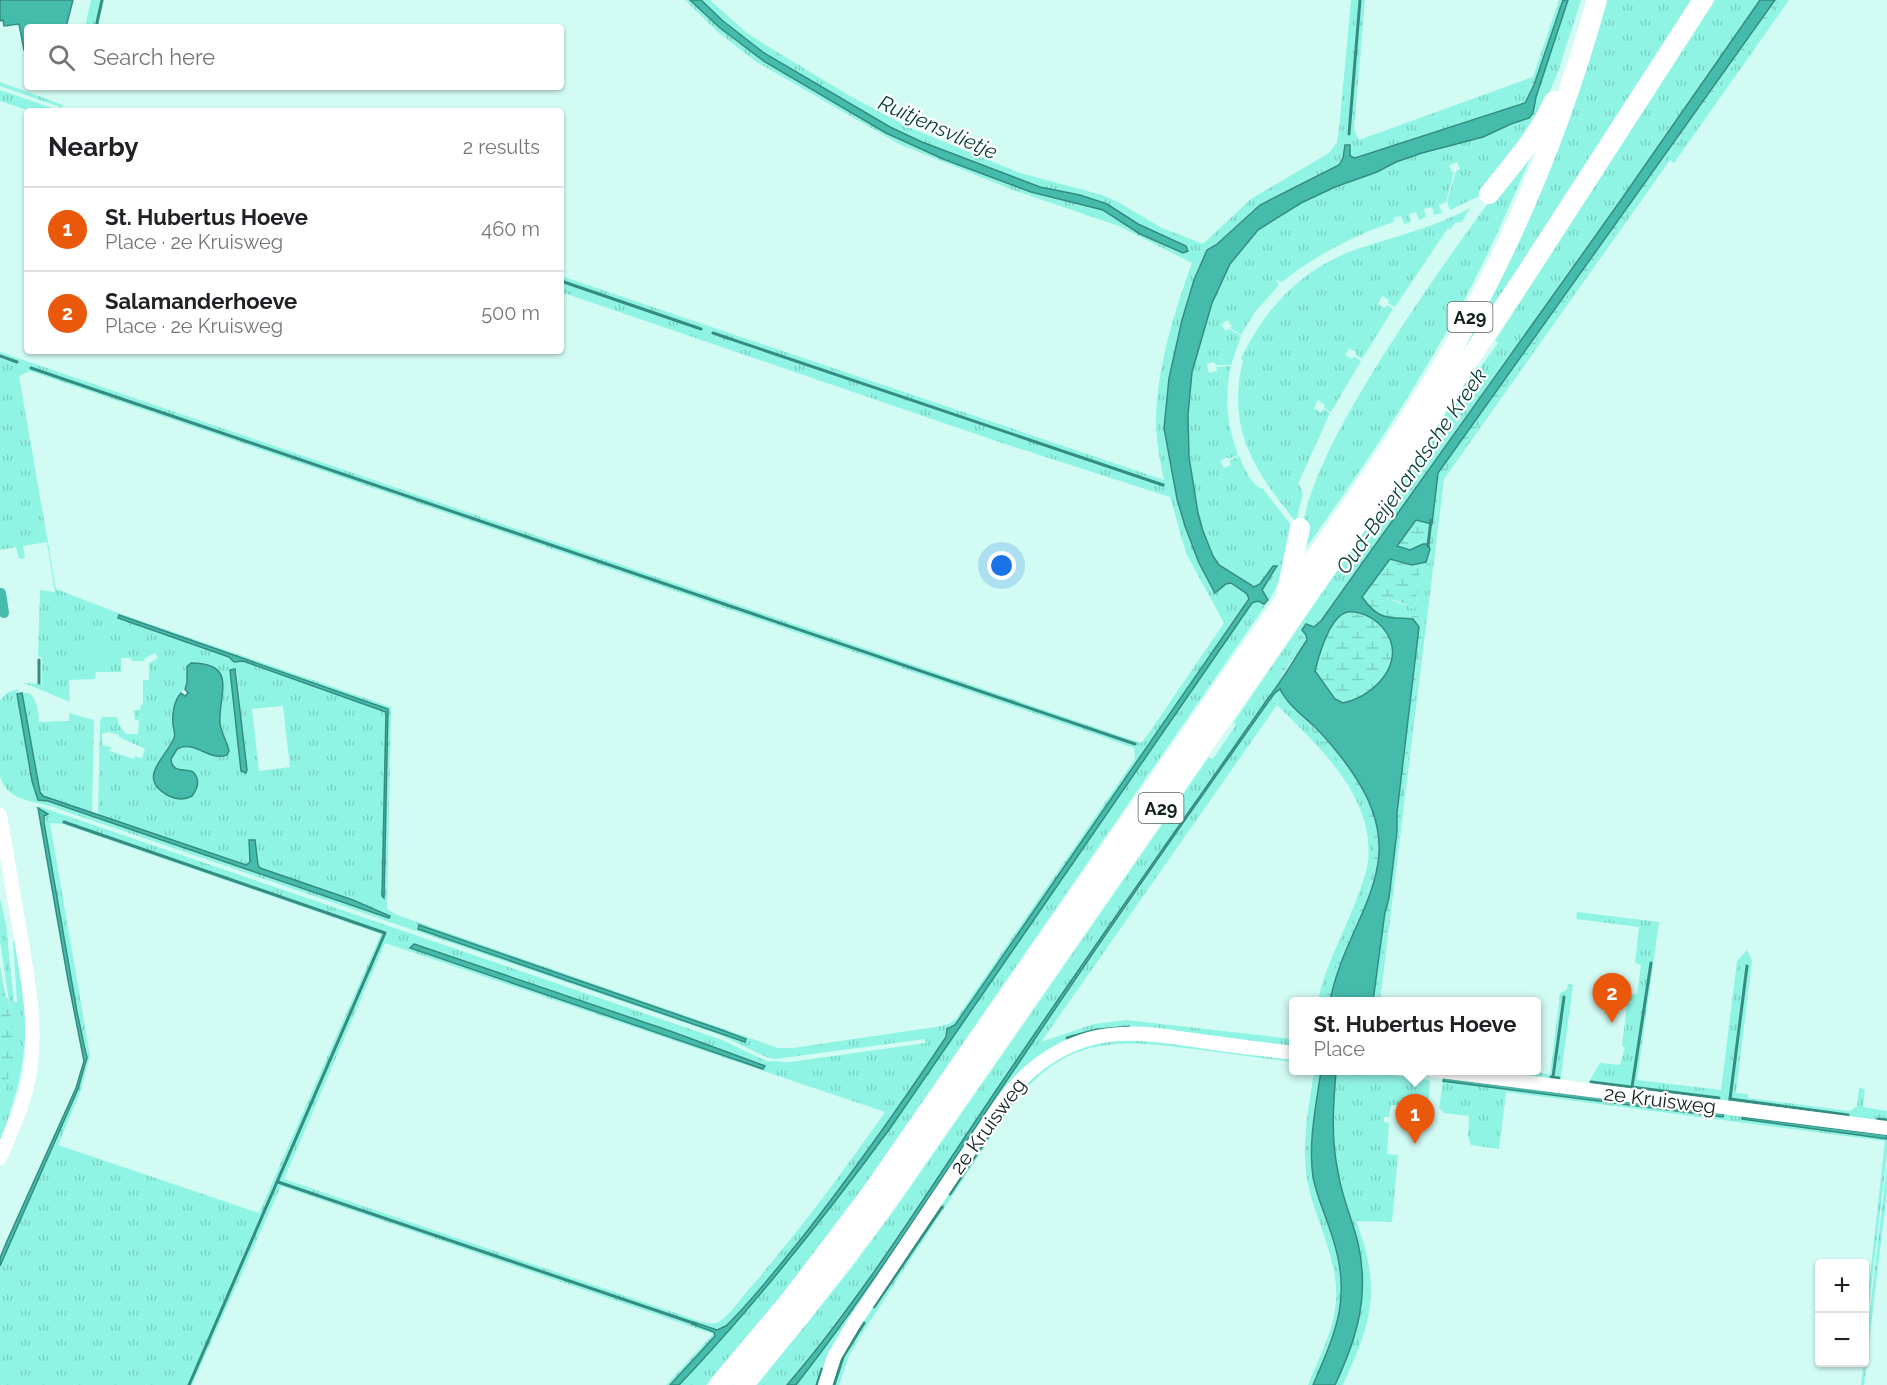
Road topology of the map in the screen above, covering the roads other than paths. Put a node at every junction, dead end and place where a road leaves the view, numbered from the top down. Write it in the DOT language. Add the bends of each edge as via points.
graph roads {
  1 [pos="1703,0"];
  2 [pos="1596,2"];
  3 [pos="1489,194"];
  4 [pos="1300,528"];
  5 [pos="1286,598"];
  6 [pos="0,815"];
  7 [pos="1289,1052"];
  8 [pos="1464,1075"];
  9 [pos="1887,1128"];
  10 [pos="0,1158"];
  11 [pos="720,1385"];
  12 [pos="743,1385"];
  13 [pos="825,1385"];
  1 -- 12 [label="highway, A29" via="1528,271 1344,544 889,1198"];
  2 -- 3 [label="highway, A29" via="1581,25 1545,119"];
  2 -- 5 [label="highway, A29" via="1531,190 1476,306 1401,432"];
  4 -- 5 [label="highway, A29"];
  5 -- 11 [label="highway, A29" via="870,1195"];
  6 -- 10 [label="street" via="33,1028 26,1092"];
  7 -- 13 [label="street, 2e Kruisweg" via="1120,1034 1079,1042 1042,1061 1010,1090 977,1138 845,1336"];
  8 -- 9 [label="street, 2e Kruisweg"];
}
